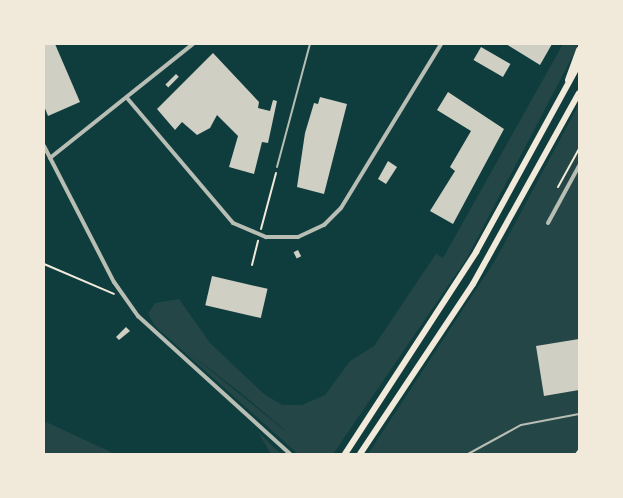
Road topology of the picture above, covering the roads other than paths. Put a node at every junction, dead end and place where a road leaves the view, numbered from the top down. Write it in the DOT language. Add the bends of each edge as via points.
graph roads {
  1 [pos="193,44"];
  2 [pos="310,44"];
  3 [pos="441,44"];
  4 [pos="579,50"];
  5 [pos="579,64"];
  6 [pos="579,93"];
  7 [pos="127,98"];
  8 [pos="561,101"];
  9 [pos="44,146"];
  10 [pos="50,158"];
  11 [pos="579,166"];
  12 [pos="277,167"];
  13 [pos="548,223"];
  14 [pos="579,414"];
  15 [pos="290,454"];
  16 [pos="345,454"];
  17 [pos="360,454"];
  18 [pos="468,454"];
  1 -- 7 [label="street"];
  2 -- 12 [label="lane"];
  3 -- 7 [label="street" via="330,219 298,237 260,236 228,218"];
  4 -- 8 [label="main road"];
  5 -- 8 [label="main road"];
  6 -- 17 [label="main road" via="473,284"];
  7 -- 10 [label="street"];
  8 -- 16 [label="main road" via="449,297"];
  9 -- 10 [label="street"];
  10 -- 15 [label="street" via="124,298 164,344"];
  11 -- 13 [label="street"];
  14 -- 18 [label="lane" via="521,425"];
}
